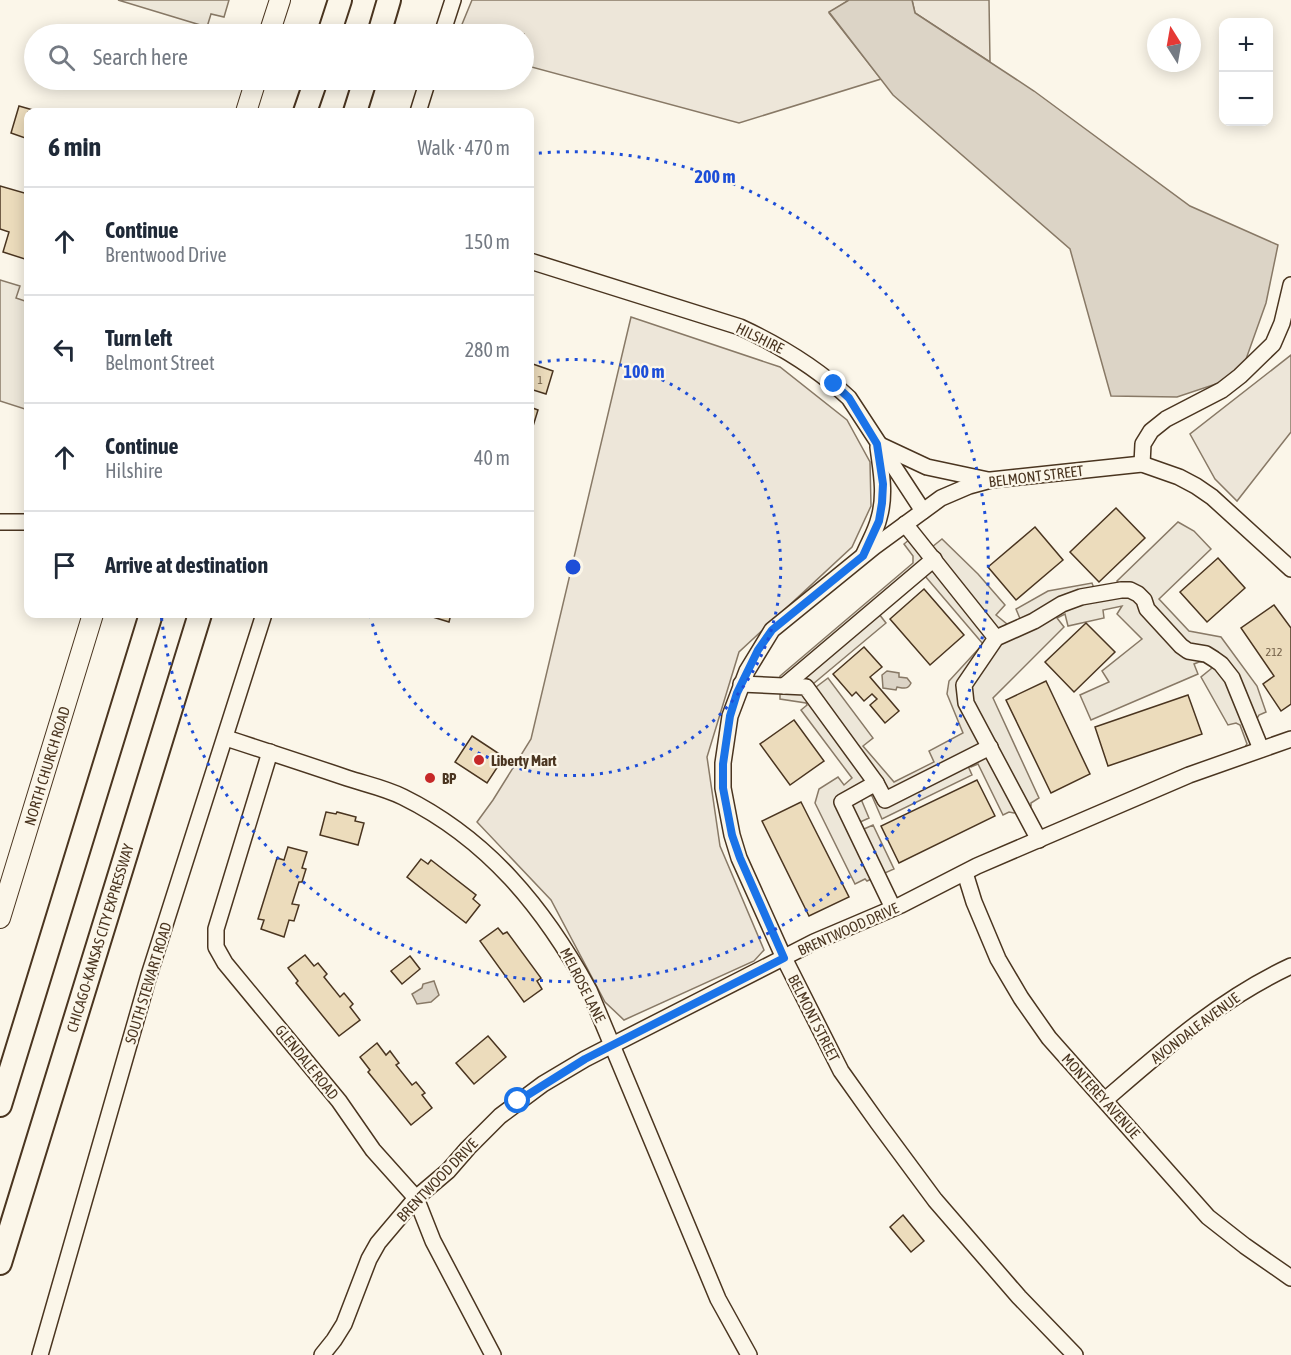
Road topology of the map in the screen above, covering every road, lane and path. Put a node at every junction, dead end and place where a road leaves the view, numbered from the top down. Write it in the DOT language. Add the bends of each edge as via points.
graph roads {
  1 [pos="280,0"];
  2 [pos="340,0"];
  3 [pos="389,0"];
  4 [pos="453,0"];
  5 [pos="272,24"];
  6 [pos="332,24"];
  7 [pos="382,24"];
  8 [pos="445,24"];
  9 [pos="253,90"];
  10 [pos="313,90"];
  11 [pos="362,90"];
  12 [pos="426,90"];
  13 [pos="247,108"];
  14 [pos="306,108"];
  15 [pos="356,108"];
  16 [pos="419,108"];
  17 [pos="534,262"];
  18 [pos="1291,285"];
  19 [pos="877,444"];
  20 [pos="1142,464"];
  21 [pos="991,480"];
  22 [pos="923,511"];
  23 [pos="0,522"];
  24 [pos="24,522"];
  25 [pos="905,524"];
  26 [pos="863,556"];
  27 [pos="934,559"];
  28 [pos="1291,569"];
  29 [pos="92,618"];
  30 [pos="150,618"];
  31 [pos="199,618"];
  32 [pos="263,618"];
  33 [pos="996,638"];
  34 [pos="741,684"];
  35 [pos="784,686"];
  36 [pos="226,738"];
  37 [pos="1291,739"];
  38 [pos="990,747"];
  39 [pos="1261,749"];
  40 [pos="270,752"];
  41 [pos="876,783"];
  42 [pos="1039,840"];
  43 [pos="965,873"];
  44 [pos="894,908"];
  45 [pos="0,918"];
  46 [pos="784,958"];
  47 [pos="1291,966"];
  48 [pos="612,1046"];
  49 [pos="1105,1100"];
  50 [pos="0,1105"];
  51 [pos="416,1198"];
  52 [pos="0,1263"];
  53 [pos="1291,1278"];
  54 [pos="40,1355"];
  55 [pos="322,1355"];
  56 [pos="493,1355"];
  57 [pos="749,1355"];
  58 [pos="1075,1355"];
  1 -- 5 [label="main road"];
  2 -- 6 [label="highway"];
  3 -- 7 [label="highway"];
  4 -- 8 [label="street"];
  9 -- 13 [label="main road"];
  10 -- 14 [label="highway"];
  11 -- 15 [label="highway"];
  12 -- 16 [label="street"];
  17 -- 19 [label="street, HILSHIRE" via="740,327 766,339 849,398"];
  18 -- 20 [label="street" via="1273,344 1222,390 1151,431 1143,444"];
  19 -- 21 [label="street" via="927,467"];
  19 -- 22 [label="street, HILSHIRE"];
  19 -- 26 [label="street, BELMONT STREET" via="882,503 879,521"];
  20 -- 21 [label="street, BELMONT STREET"];
  20 -- 28 [label="street" via="1179,477 1212,497"];
  21 -- 22 [label="street, BELMONT STREET" via="941,498"];
  22 -- 25 [label="street, BELMONT STREET"];
  23 -- 24 [label="street"];
  25 -- 26 [label="street, BELMONT STREET"];
  25 -- 27 [label="street"];
  26 -- 34 [label="street, BELMONT STREET" via="772,630"];
  27 -- 33 [label="street"];
  27 -- 35 [label="street"];
  29 -- 45 [label="main road, NORTH CHURCH ROAD"];
  30 -- 50 [label="highway"];
  31 -- 52 [label="highway, CHICAGO-KANSAS CITY EXPRESSWAY"];
  32 -- 36 [label="street, SOUTH STEWART ROAD"];
  33 -- 38 [label="street" via="963,685 966,703"];
  33 -- 39 [label="street" via="1081,597 1130,590 1144,600 1147,609 1181,646 1214,658 1227,670"];
  34 -- 35 [label="street"];
  34 -- 46 [label="street, BELMONT STREET" via="725,740 726,812 740,858"];
  35 -- 41 [label="street" via="806,687"];
  36 -- 40 [label="street, MELROSE LANE"];
  36 -- 54 [label="street, SOUTH STEWART ROAD" via="149,975"];
  37 -- 39 [label="street, BRENTWOOD DRIVE"];
  38 -- 41 [label="street" via="885,800"];
  38 -- 42 [label="street"];
  39 -- 42 [label="street, BRENTWOOD DRIVE"];
  40 -- 48 [label="street, MELROSE LANE" via="400,795 470,841 524,891 551,926 589,990"];
  40 -- 51 [label="street, GLENDALE ROAD" via="216,929 216,947 339,1101 373,1150"];
  41 -- 44 [label="street" via="842,802"];
  42 -- 43 [label="street, BRENTWOOD DRIVE"];
  43 -- 44 [label="street, BRENTWOOD DRIVE"];
  43 -- 49 [label="street, MONTEREY AVENUE" via="985,931 1021,998 1049,1038"];
  44 -- 46 [label="street, BRENTWOOD DRIVE"];
  46 -- 48 [label="street, BRENTWOOD DRIVE"];
  46 -- 58 [label="street, BELMONT STREET" via="841,1071 878,1124 976,1249"];
  47 -- 49 [label="street, AVONDALE AVENUE" via="1258,981 1185,1031"];
  48 -- 51 [label="street, BRENTWOOD DRIVE" via="518,1101 448,1172"];
  48 -- 57 [label="street, MELROSE LANE" via="718,1299"];
  49 -- 53 [label="street, MONTEREY AVENUE" via="1208,1217"];
  51 -- 55 [label="street, BRENTWOOD DRIVE" via="378,1243 344,1324"];
  51 -- 56 [label="street, GLENDALE ROAD" via="433,1241"];
}
